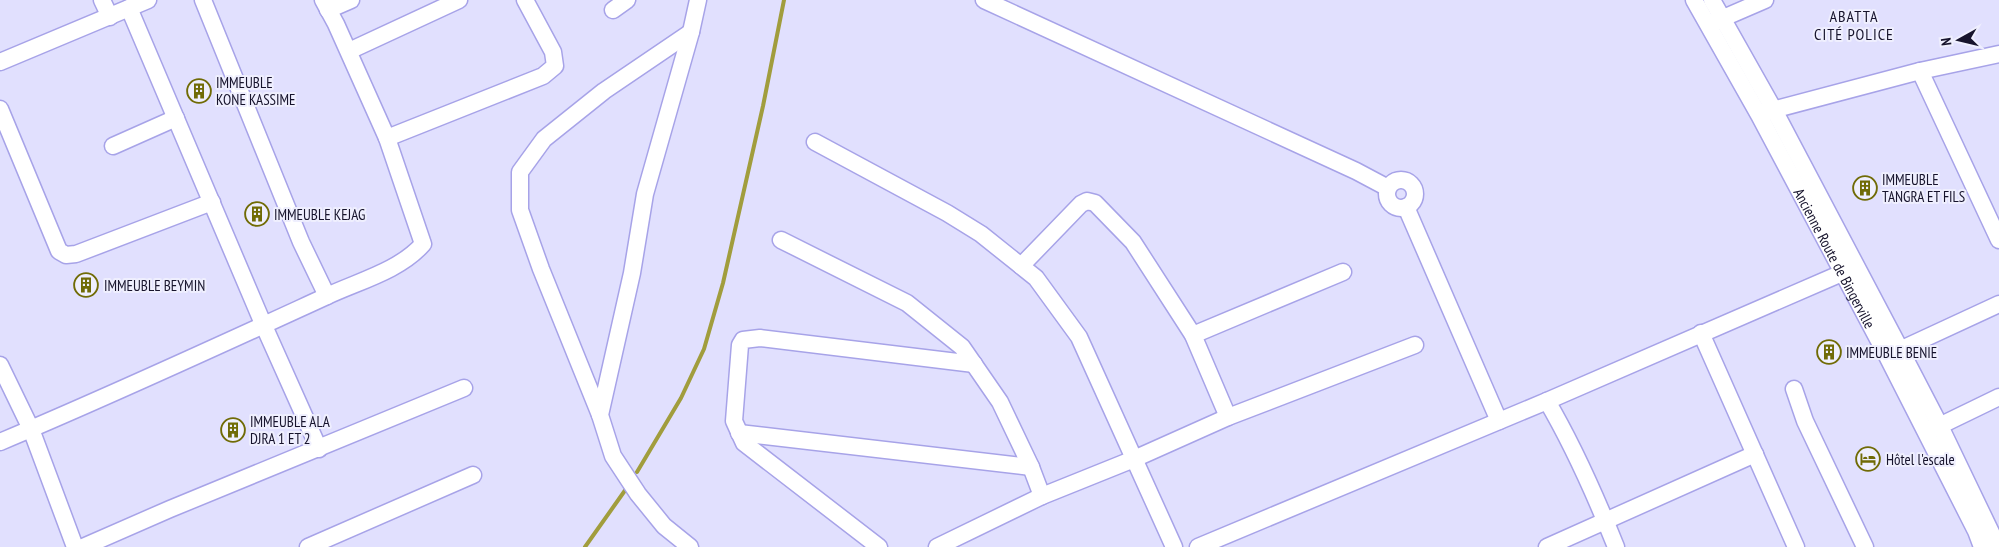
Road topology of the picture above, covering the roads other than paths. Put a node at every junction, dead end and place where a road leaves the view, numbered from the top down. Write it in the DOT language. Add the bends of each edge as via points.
graph roads {
  1 [pos="102,0"];
  2 [pos="148,0"];
  3 [pos="203,0"];
  4 [pos="351,0"];
  5 [pos="459,0"];
  6 [pos="525,0"];
  7 [pos="627,0"];
  8 [pos="698,0"];
  9 [pos="984,0"];
  10 [pos="1694,0"];
  11 [pos="1712,0"];
  12 [pos="1765,0"];
  13 [pos="326,5"];
  14 [pos="129,8"];
  15 [pos="613,10"];
  16 [pos="110,17"];
  17 [pos="1715,22"];
  18 [pos="691,32"];
  19 [pos="349,51"];
  20 [pos="1999,54"];
  21 [pos="0,62"];
  22 [pos="1920,71"];
  23 [pos="0,110"];
  24 [pos="1766,112"];
  25 [pos="176,118"];
  26 [pos="387,138"];
  27 [pos="815,142"];
  28 [pos="112,146"];
  29 [pos="1388,188"];
  30 [pos="212,202"];
  31 [pos="1406,207"];
  32 [pos="782,240"];
  33 [pos="1999,240"];
  34 [pos="1021,266"];
  35 [pos="1343,272"];
  36 [pos="1842,273"];
  37 [pos="326,296"];
  38 [pos="1999,304"];
  39 [pos="264,326"];
  40 [pos="1701,333"];
  41 [pos="1193,335"];
  42 [pos="1415,344"];
  43 [pos="1893,353"];
  44 [pos="974,364"];
  45 [pos="0,365"];
  46 [pos="464,388"];
  47 [pos="1794,389"];
  48 [pos="1999,397"];
  49 [pos="1547,400"];
  50 [pos="600,415"];
  51 [pos="1228,417"];
  52 [pos="1499,421"];
  53 [pos="31,429"];
  54 [pos="1933,429"];
  55 [pos="739,433"];
  56 [pos="0,442"];
  57 [pos="319,449"];
  58 [pos="1756,454"];
  59 [pos="1134,459"];
  60 [pos="1031,466"];
  61 [pos="473,474"];
  62 [pos="1042,496"];
  63 [pos="1606,522"];
  64 [pos="1221,542"];
  65 [pos="75,547"];
  66 [pos="83,547"];
  67 [pos="308,547"];
  68 [pos="690,547"];
  69 [pos="879,547"];
  70 [pos="937,547"];
  71 [pos="1174,547"];
  72 [pos="1198,547"];
  73 [pos="1547,547"];
  74 [pos="1616,547"];
  75 [pos="1796,547"];
  76 [pos="1865,547"];
  77 [pos="1982,547"];
  78 [pos="1998,547"];
  1 -- 16 [label="street"];
  2 -- 14 [label="street"];
  3 -- 37 [label="street"];
  4 -- 13 [label="street"];
  5 -- 19 [label="street"];
  6 -- 26 [label="street" via="553,52 555,66 544,76"];
  7 -- 15 [label="street"];
  8 -- 18 [label="street"];
  9 -- 29 [label="street"];
  10 -- 17 [label="street, Ancienne Route de Bingerville"];
  11 -- 17 [label="street, Ancienne Route de Bingerville"];
  12 -- 17 [label="street"];
  13 -- 19 [label="street"];
  14 -- 16 [label="street"];
  14 -- 25 [label="street"];
  16 -- 21 [label="street"];
  17 -- 24 [label="street, Ancienne Route de Bingerville"];
  18 -- 50 [label="street" via="645,194 632,273"];
  18 -- 50 [label="street" via="604,91 544,139 520,172 520,210"];
  19 -- 26 [label="street"];
  20 -- 22 [label="street"];
  22 -- 24 [label="street"];
  22 -- 33 [label="street"];
  23 -- 30 [label="street" via="58,250 66,255"];
  24 -- 36 [label="street, Ancienne Route de Bingerville"];
  24 -- 43 [label="street, Ancienne Route de Bingerville"];
  25 -- 28 [label="street"];
  25 -- 30 [label="street"];
  26 -- 37 [label="street" via="423,244 415,253 390,268"];
  27 -- 34 [label="street" via="947,213"];
  29 -- 31 [label="street" via="1388,198 1393,205"];
  29 -- 31 [label="street" via="1394,181 1403,179 1414,187 1413,201"];
  30 -- 39 [label="street"];
  31 -- 52 [label="street"];
  32 -- 44 [label="street" via="907,303 962,347"];
  34 -- 41 [label="street" via="1081,204 1095,203 1133,242"];
  34 -- 59 [label="street" via="1036,278 1079,337"];
  35 -- 41 [label="street"];
  36 -- 40 [label="street"];
  36 -- 43 [label="street, Ancienne Route de Bingerville"];
  37 -- 39 [label="street"];
  38 -- 43 [label="street"];
  39 -- 53 [label="street"];
  39 -- 57 [label="street"];
  40 -- 49 [label="street"];
  40 -- 58 [label="street"];
  41 -- 51 [label="street"];
  42 -- 51 [label="street"];
  43 -- 54 [label="street, Ancienne Route de Bingerville"];
  44 -- 55 [label="street" via="747,338 740,344 734,421"];
  44 -- 60 [label="street" via="1000,402"];
  45 -- 53 [label="street"];
  46 -- 57 [label="street"];
  47 -- 76 [label="street" via="1805,421"];
  48 -- 54 [label="street"];
  49 -- 52 [label="street"];
  49 -- 63 [label="street"];
  50 -- 68 [label="street" via="613,456 638,494 664,526"];
  51 -- 59 [label="street"];
  52 -- 64 [label="street"];
  53 -- 56 [label="street"];
  53 -- 65 [label="street"];
  54 -- 77 [label="street, Ancienne Route de Bingerville"];
  54 -- 78 [label="street, Ancienne Route de Bingerville"];
  55 -- 60 [label="street"];
  55 -- 69 [label="street" via="744,444"];
  57 -- 66 [label="street"];
  58 -- 63 [label="street"];
  58 -- 75 [label="street"];
  59 -- 62 [label="street"];
  59 -- 71 [label="street"];
  60 -- 62 [label="street"];
  61 -- 67 [label="street"];
  62 -- 70 [label="street"];
  63 -- 73 [label="street"];
  63 -- 74 [label="street"];
  64 -- 72 [label="street"];
}
